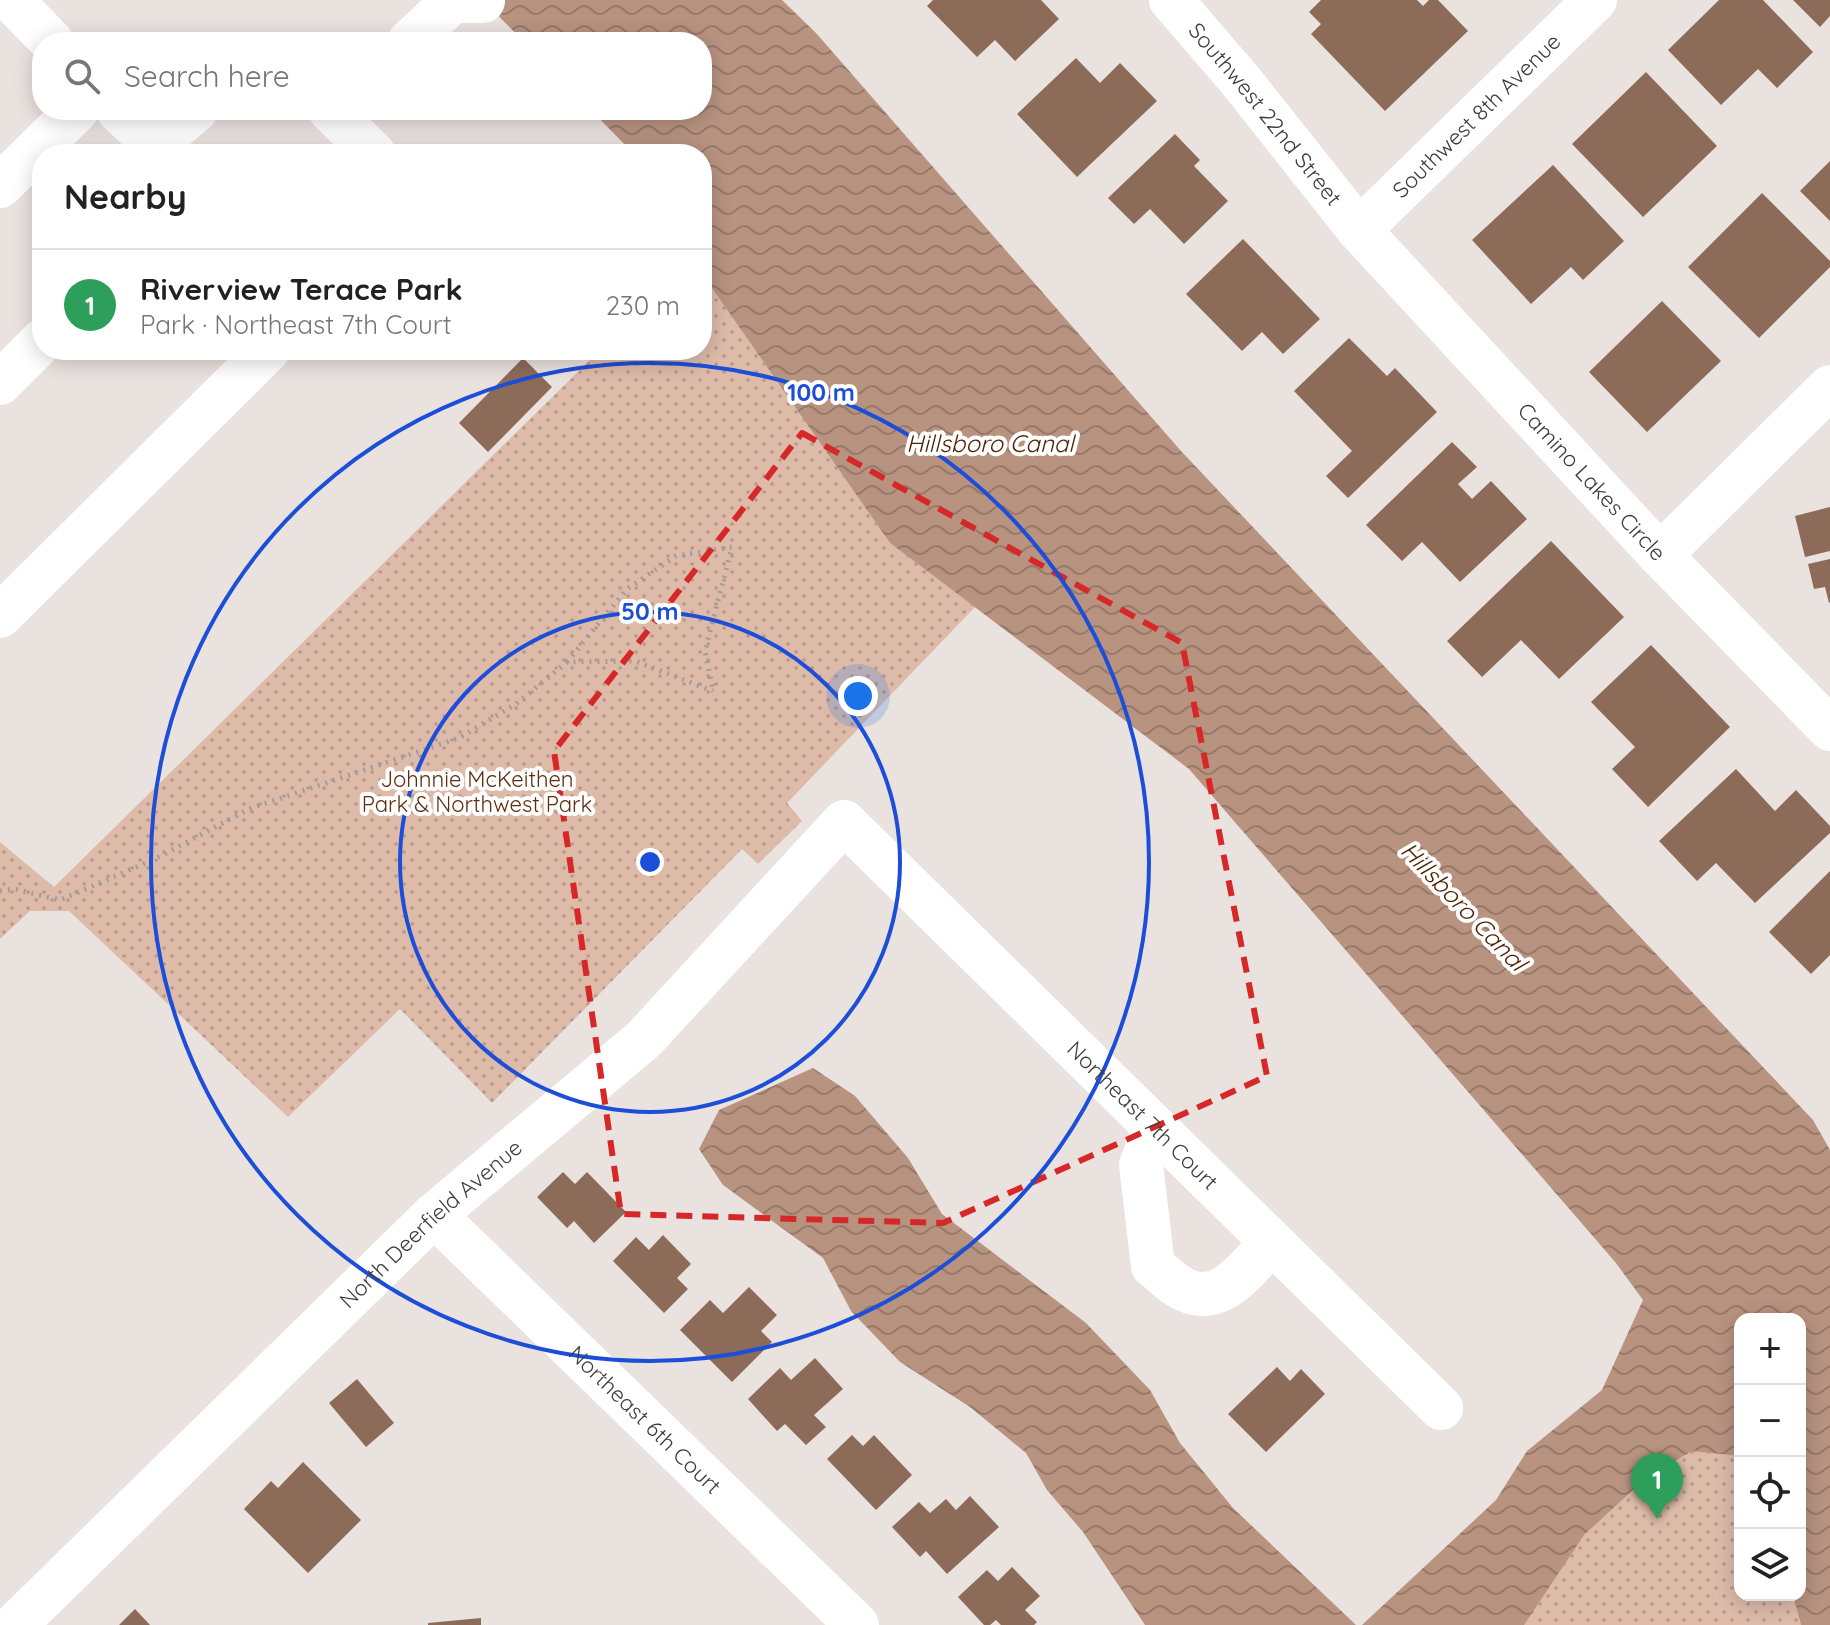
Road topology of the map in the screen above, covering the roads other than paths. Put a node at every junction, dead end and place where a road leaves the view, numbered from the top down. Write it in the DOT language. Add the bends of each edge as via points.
graph roads {
  1 [pos="11,0"];
  2 [pos="1171,0"];
  3 [pos="1595,0"];
  4 [pos="483,1"];
  5 [pos="42,32"];
  6 [pos="420,32"];
  7 [pos="67,120"];
  8 [pos="175,120"];
  9 [pos="342,120"];
  10 [pos="144,135"];
  11 [pos="43,144"];
  12 [pos="364,144"];
  13 [pos="32,154"];
  14 [pos="0,186"];
  15 [pos="1359,230"];
  16 [pos="32,351"];
  17 [pos="258,360"];
  18 [pos="0,383"];
  19 [pos="1830,387"];
  20 [pos="1660,555"];
  21 [pos="0,616"];
  22 [pos="1830,729"];
  23 [pos="844,822"];
  24 [pos="1155,1128"];
  25 [pos="434,1215"];
  26 [pos="1271,1243"];
  27 [pos="1441,1408"];
  28 [pos="15,1625"];
  29 [pos="857,1625"];
  1 -- 5 [label="street"];
  2 -- 15 [label="street, Southwest 22nd Street"];
  3 -- 15 [label="street, Southwest 8th Avenue"];
  4 -- 6 [label="street" via="453,1"];
  7 -- 11 [label="street"];
  8 -- 10 [label="street"];
  9 -- 12 [label="street"];
  13 -- 14 [label="street"];
  15 -- 20 [label="street, Camino Lakes Circle"];
  16 -- 18 [label="street"];
  17 -- 21 [label="street"];
  19 -- 20 [label="street"];
  20 -- 22 [label="street, Camino Lakes Circle"];
  23 -- 24 [label="street, Northeast 7th Court"];
  23 -- 25 [label="street, North Deerfield Avenue" via="644,1039"];
  24 -- 26 [label="street, Northeast 7th Court"];
  24 -- 26 [label="street" via="1141,1165 1153,1266 1178,1287 1199,1295 1227,1289"];
  25 -- 28 [label="street, North Deerfield Avenue"];
  25 -- 29 [label="street, Northeast 6th Court"];
  26 -- 27 [label="street, Northeast 7th Court"];
}
